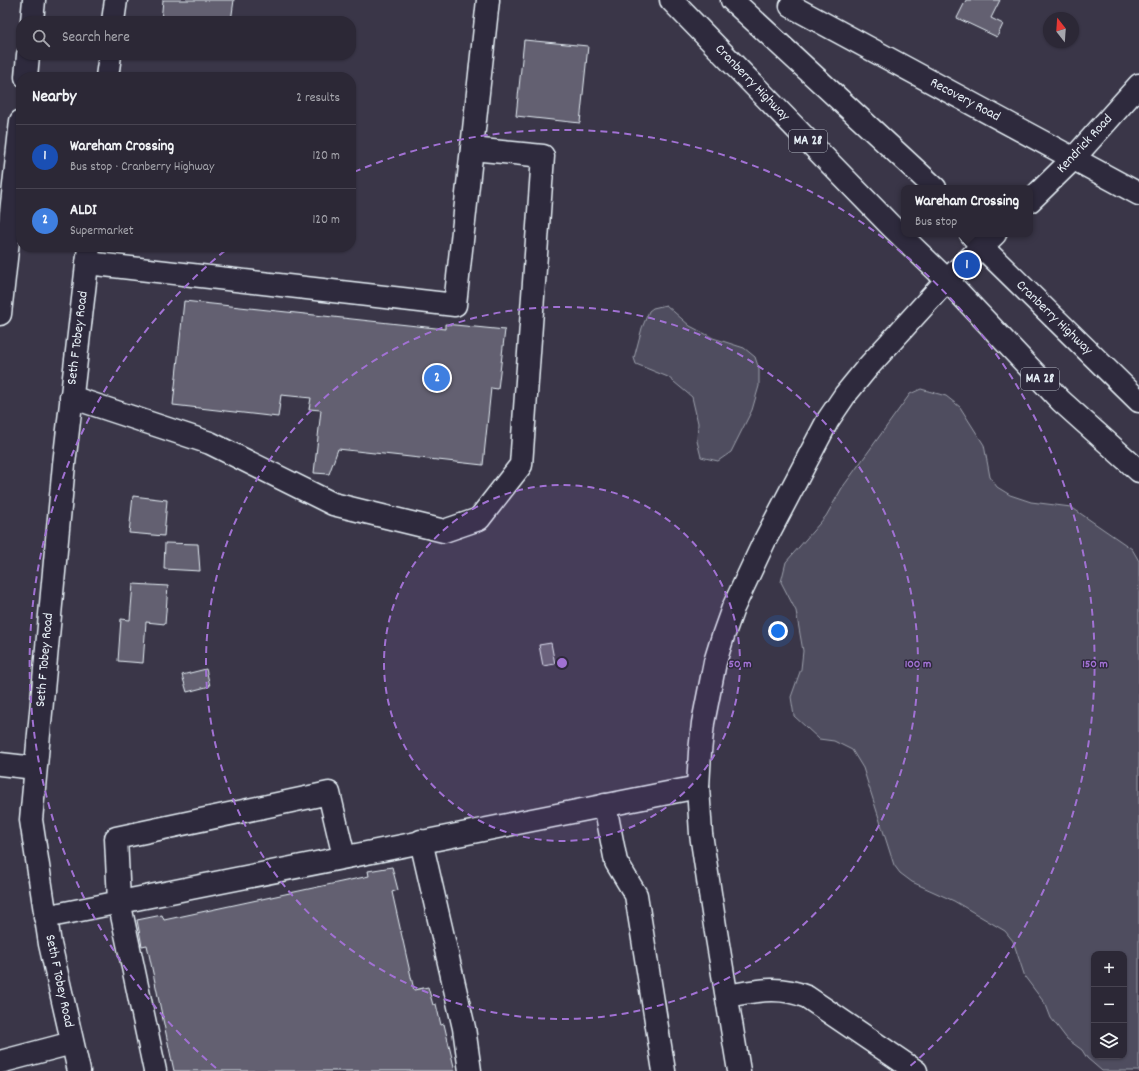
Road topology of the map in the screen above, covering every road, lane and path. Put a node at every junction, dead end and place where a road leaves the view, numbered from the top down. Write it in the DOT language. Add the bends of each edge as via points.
graph roads {
  1 [pos="34,0"];
  2 [pos="116,0"];
  3 [pos="488,0"];
  4 [pos="671,0"];
  5 [pos="732,0"];
  6 [pos="791,6"];
  7 [pos="32,16"];
  8 [pos="114,16"];
  9 [pos="28,60"];
  10 [pos="109,60"];
  11 [pos="26,72"];
  12 [pos="108,72"];
  13 [pos="1139,85"];
  14 [pos="472,149"];
  15 [pos="1073,159"];
  16 [pos="16,167"];
  17 [pos="932,185"];
  18 [pos="1139,194"];
  19 [pos="1033,198"];
  20 [pos="901,236"];
  21 [pos="902,237"];
  22 [pos="983,238"];
  23 [pos="88,255"];
  24 [pos="947,280"];
  25 [pos="0,314"];
  26 [pos="71,397"];
  27 [pos="1139,400"];
  28 [pos="1139,471"];
  29 [pos="0,764"];
  30 [pos="36,768"];
  31 [pos="698,787"];
  32 [pos="605,805"];
  33 [pos="421,841"];
  34 [pos="344,856"];
  35 [pos="119,901"];
  36 [pos="45,916"];
  37 [pos="727,996"];
  38 [pos="72,1043"];
  39 [pos="0,1062"];
  40 [pos="79,1071"];
  41 [pos="156,1071"];
  42 [pos="470,1071"];
  43 [pos="664,1071"];
  44 [pos="739,1071"];
  45 [pos="916,1071"];
  1 -- 7 [label="street"];
  2 -- 8 [label="street"];
  3 -- 14 [label="street"];
  4 -- 20 [label="street, Cranberry Highway / MA 28"];
  5 -- 17 [label="street"];
  6 -- 15 [label="street, Recovery Road"];
  9 -- 11 [label="street"];
  10 -- 12 [label="street"];
  13 -- 15 [label="street, Kendrick Road"];
  14 -- 23 [label="street" via="455,305"];
  14 -- 26 [label="street" via="543,156 521,465 479,519 444,531 333,504 210,443"];
  15 -- 18 [label="street, Recovery Road"];
  15 -- 19 [label="street, Kendrick Road"];
  16 -- 25 [label="street"];
  21 -- 24 [label="street, Cranberry Highway / MA 28"];
  22 -- 24 [label="street"];
  22 -- 27 [label="street, Cranberry Highway"];
  23 -- 26 [label="street, Seth F Tobey Road"];
  24 -- 28 [label="street, Cranberry Highway / MA 28" via="1061,401"];
  24 -- 31 [label="street" via="866,368 845,395 828,420 764,542 733,608 715,662 703,723"];
  26 -- 30 [label="street, Seth F Tobey Road"];
  29 -- 30 [label="street"];
  30 -- 36 [label="street, Seth F Tobey Road" via="31,820"];
  31 -- 32 [label="street"];
  31 -- 37 [label="street" via="702,834"];
  32 -- 33 [label="street"];
  32 -- 43 [label="street" via="616,862 636,895"];
  33 -- 34 [label="street"];
  33 -- 42 [label="street" via="464,1028"];
  34 -- 35 [label="street"];
  34 -- 35 [label="street" via="329,793 116,838"];
  35 -- 36 [label="street"];
  35 -- 41 [label="street"];
  36 -- 38 [label="street, Seth F Tobey Road"];
  37 -- 44 [label="street"];
  37 -- 45 [label="street" via="774,989 797,992"];
  38 -- 39 [label="street"];
  38 -- 40 [label="street, Seth F Tobey Road"];
}
